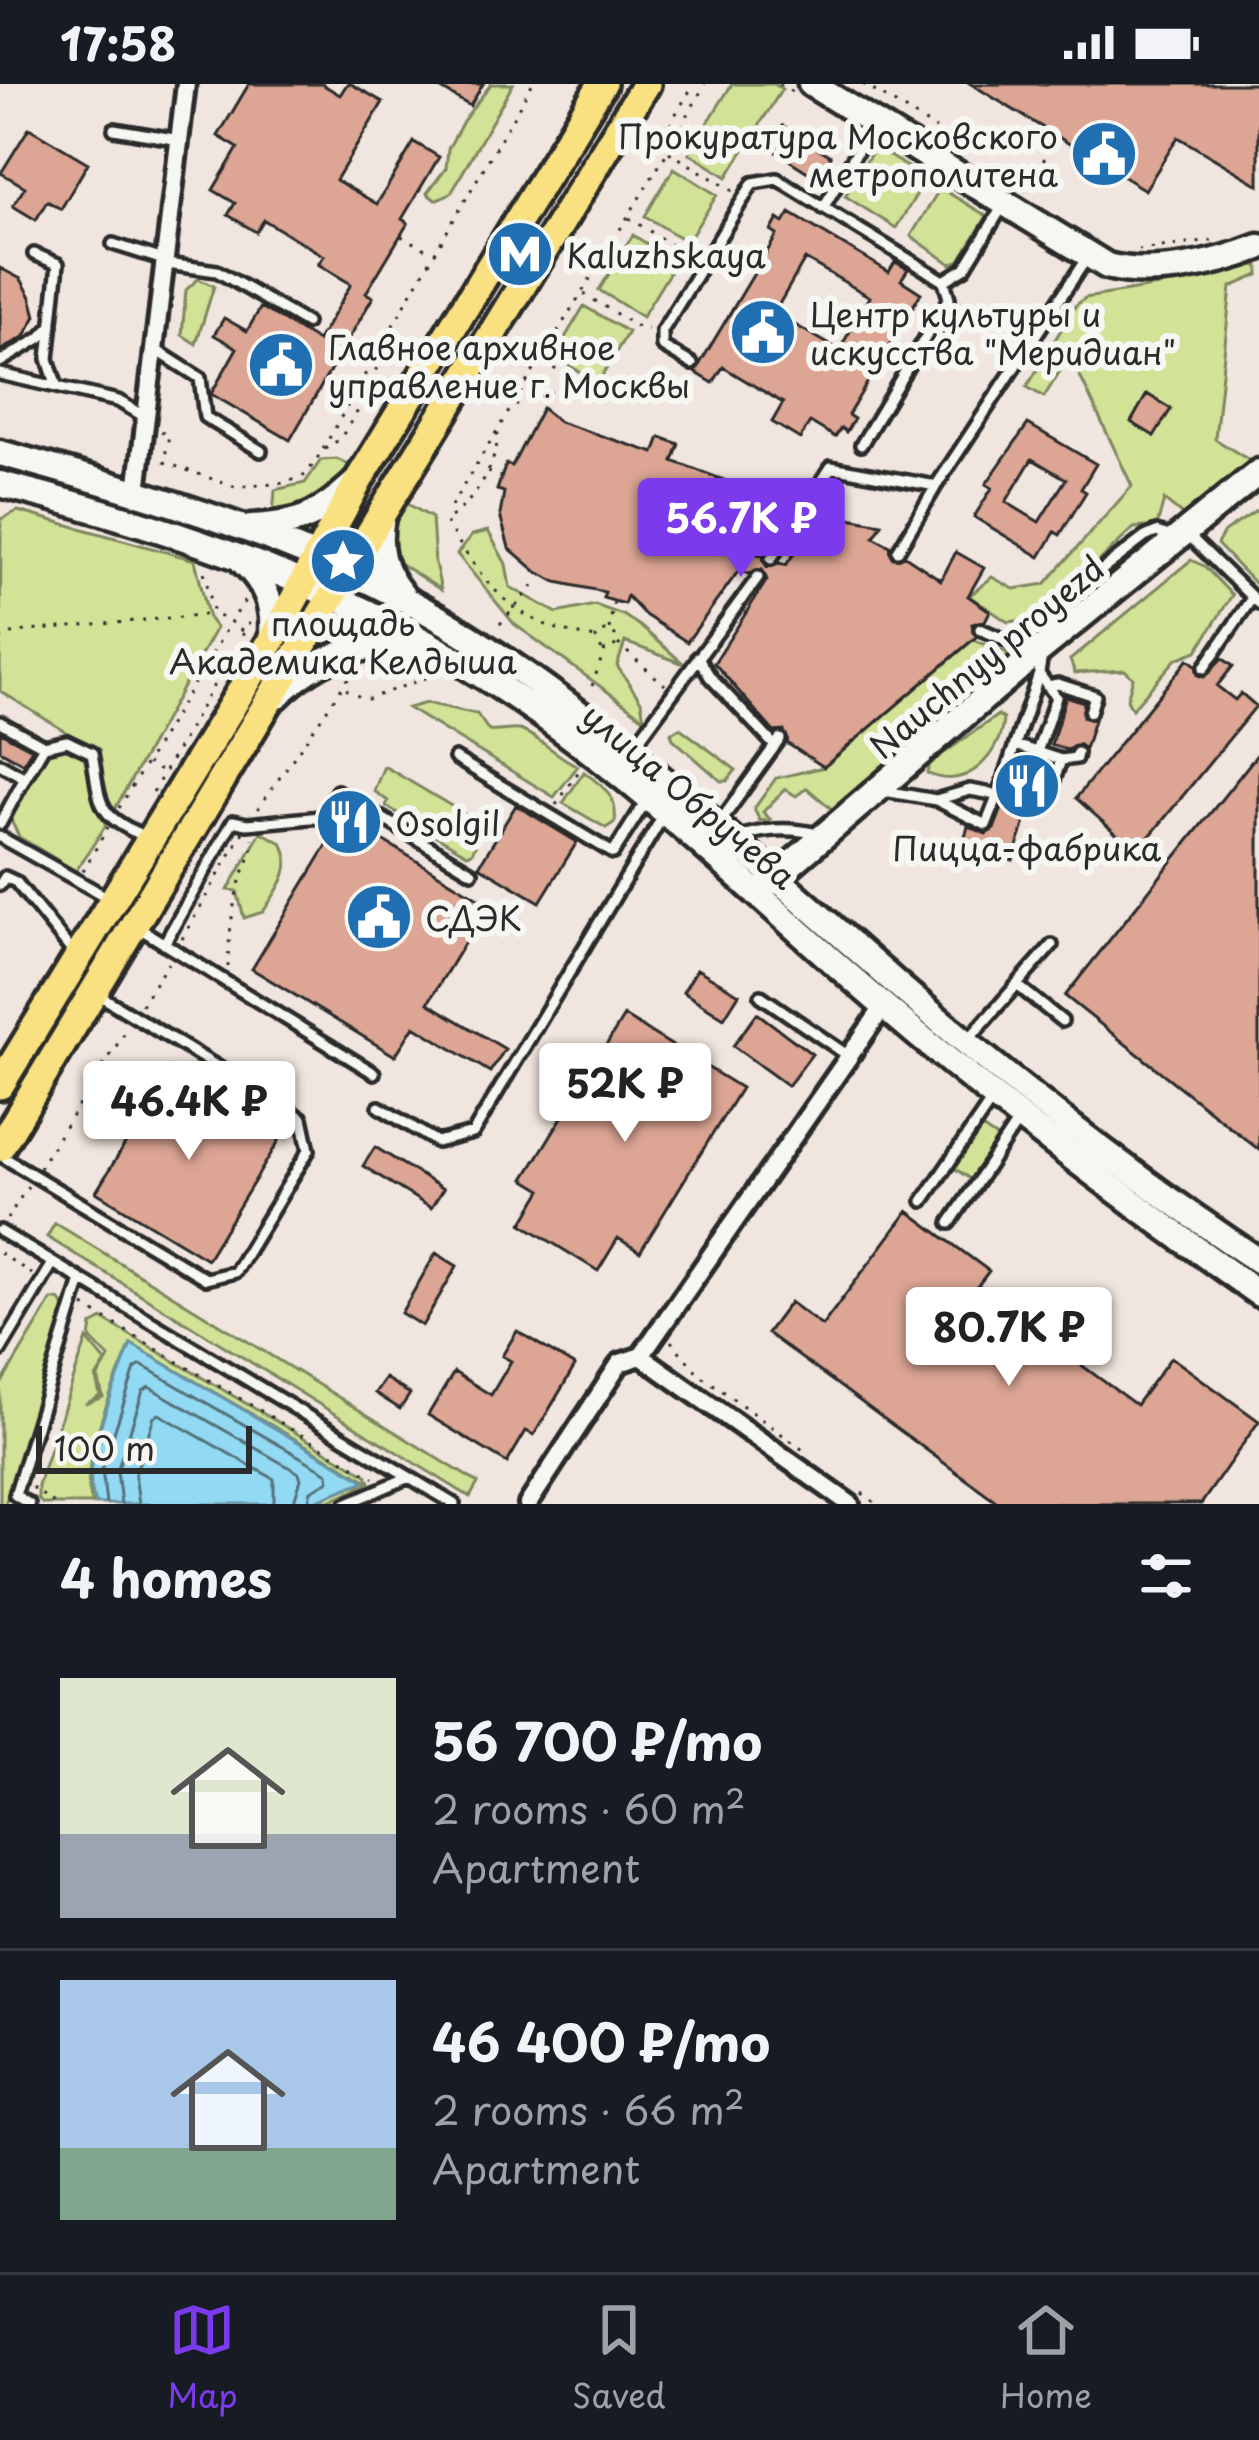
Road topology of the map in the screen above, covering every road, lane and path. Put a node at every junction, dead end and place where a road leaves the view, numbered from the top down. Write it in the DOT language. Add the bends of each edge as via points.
graph roads {
  1 [pos="186,84"];
  2 [pos="532,84"];
  3 [pos="602,84"];
  4 [pos="646,84"];
  5 [pos="694,84"];
  6 [pos="705,84"];
  7 [pos="811,84"];
  8 [pos="863,84"];
  9 [pos="874,124"];
  10 [pos="114,129"];
  11 [pos="936,129"];
  12 [pos="1058,137"];
  13 [pos="672,139"];
  14 [pos="180,140"];
  15 [pos="668,152"];
  16 [pos="744,198"];
  17 [pos="1014,198"];
  18 [pos="823,208"];
  19 [pos="628,218"];
  20 [pos="401,236"];
  21 [pos="1225,238"];
  22 [pos="113,244"];
  23 [pos="1259,248"];
  24 [pos="1127,250"];
  25 [pos="34,254"];
  26 [pos="434,254"];
  27 [pos="1088,256"];
  28 [pos="167,262"];
  29 [pos="703,264"];
  30 [pos="944,281"];
  31 [pos="582,293"];
  32 [pos="306,323"];
  33 [pos="52,325"];
  34 [pos="662,331"];
  35 [pos="384,341"];
  36 [pos="156,350"];
  37 [pos="542,359"];
  38 [pos="0,362"];
  39 [pos="692,364"];
  40 [pos="0,374"];
  41 [pos="567,378"];
  42 [pos="577,383"];
  43 [pos="56,384"];
  44 [pos="513,406"];
  45 [pos="150,424"];
  46 [pos="498,431"];
  47 [pos="860,445"];
  48 [pos="261,451"];
  49 [pos="322,451"];
  50 [pos="0,453"];
  51 [pos="486,472"];
  52 [pos="1259,472"];
  53 [pos="502,477"];
  54 [pos="360,478"];
  55 [pos="0,484"];
  56 [pos="936,486"];
  57 [pos="137,491"];
  58 [pos="451,506"];
  59 [pos="384,510"];
  60 [pos="248,527"];
  61 [pos="1180,536"];
  62 [pos="232,551"];
  63 [pos="898,551"];
  64 [pos="200,556"];
  65 [pos="771,559"];
  66 [pos="309,569"];
  67 [pos="348,570"];
  68 [pos="758,577"];
  69 [pos="535,584"];
  70 [pos="253,589"];
  71 [pos="333,596"];
  72 [pos="1064,599"];
  73 [pos="1256,601"];
  74 [pos="408,602"];
  75 [pos="614,602"];
  76 [pos="255,610"];
  77 [pos="514,610"];
  78 [pos="214,614"];
  79 [pos="231,622"];
  80 [pos="500,624"];
  81 [pos="980,629"];
  82 [pos="609,630"];
  83 [pos="257,637"];
  84 [pos="596,638"];
  85 [pos="0,639"];
  86 [pos="617,643"];
  87 [pos="604,651"];
  88 [pos="698,657"];
  89 [pos="1039,659"];
  90 [pos="450,663"];
  91 [pos="1204,668"];
  92 [pos="348,681"];
  93 [pos="592,686"];
  94 [pos="1047,686"];
  95 [pos="672,692"];
  96 [pos="270,703"];
  97 [pos="1090,712"];
  98 [pos="0,722"];
  99 [pos="1015,745"];
  100 [pos="44,746"];
  101 [pos="631,750"];
  102 [pos="1037,752"];
  103 [pos="1077,753"];
  104 [pos="454,758"];
  105 [pos="915,759"];
  106 [pos="1061,760"];
  107 [pos="146,762"];
  108 [pos="585,762"];
  109 [pos="0,764"];
  110 [pos="164,773"];
  111 [pos="25,778"];
  112 [pos="1054,780"];
  113 [pos="879,790"];
  114 [pos="153,792"];
  115 [pos="917,795"];
  116 [pos="998,795"];
  117 [pos="936,800"];
  118 [pos="658,804"];
  119 [pos="549,815"];
  120 [pos="112,821"];
  121 [pos="0,824"];
  122 [pos="252,824"];
  123 [pos="719,836"];
  124 [pos="826,836"];
  125 [pos="0,837"];
  126 [pos="152,839"];
  127 [pos="472,872"];
  128 [pos="2,878"];
  129 [pos="76,881"];
  130 [pos="767,885"];
  131 [pos="114,901"];
  132 [pos="134,926"];
  133 [pos="164,944"];
  134 [pos="1052,945"];
  135 [pos="78,959"];
  136 [pos="229,984"];
  137 [pos="1017,985"];
  138 [pos="94,992"];
  139 [pos="761,996"];
  140 [pos="884,1006"];
  141 [pos="1062,1021"];
  142 [pos="966,1042"];
  143 [pos="850,1057"];
  144 [pos="374,1072"];
  145 [pos="0,1085"];
  146 [pos="994,1097"];
  147 [pos="380,1108"];
  148 [pos="1020,1118"];
  149 [pos="0,1151"];
  150 [pos="923,1201"];
  151 [pos="950,1222"];
  152 [pos="0,1231"];
  153 [pos="0,1253"];
  154 [pos="1259,1261"];
  155 [pos="53,1263"];
  156 [pos="34,1275"];
  157 [pos="81,1280"];
  158 [pos="1259,1294"];
  159 [pos="80,1318"];
  160 [pos="670,1340"];
  161 [pos="0,1351"];
  162 [pos="641,1356"];
  163 [pos="806,1452"];
  164 [pos="30,1475"];
  165 [pos="409,1477"];
  166 [pos="387,1486"];
  167 [pos="15,1495"];
  168 [pos="855,1497"];
  169 [pos="0,1504"];
  170 [pos="29,1504"];
  171 [pos="54,1504"];
  172 [pos="346,1504"];
  173 [pos="454,1504"];
  174 [pos="528,1504"];
  175 [pos="877,1504"];
  1 -- 14 [label="street"];
  2 -- 26 [label="path"];
  3 -- 54 [label="main road"];
  4 -- 59 [label="main road"];
  5 -- 13 [label="path" via="671,122"];
  6 -- 13 [label="path"];
  7 -- 9 [label="main road"];
  8 -- 11 [label="path"];
  9 -- 17 [label="main road"];
  9 -- 18 [label="lane"];
  10 -- 14 [label="lane"];
  12 -- 17 [label="path"];
  13 -- 15 [label="path"];
  14 -- 28 [label="street"];
  15 -- 16 [label="path"];
  15 -- 19 [label="path"];
  16 -- 18 [label="lane" via="753,183 777,179"];
  16 -- 29 [label="lane"];
  17 -- 27 [label="main road"];
  17 -- 30 [label="lane" via="965,268"];
  18 -- 30 [label="lane"];
  19 -- 29 [label="path"];
  19 -- 31 [label="path"];
  20 -- 26 [label="path"];
  21 -- 24 [label="path"];
  22 -- 28 [label="lane"];
  23 -- 27 [label="main road" via="1139,270"];
  25 -- 33 [label="lane" via="58,264"];
  26 -- 35 [label="path"];
  27 -- 56 [label="lane"];
  28 -- 32 [label="lane" via="217,271"];
  28 -- 36 [label="street"];
  29 -- 34 [label="lane"];
  30 -- 47 [label="lane" via="949,298"];
  31 -- 34 [label="path" via="636,326"];
  31 -- 37 [label="path"];
  33 -- 38 [label="lane"];
  33 -- 43 [label="lane" via="48,359"];
  34 -- 39 [label="lane" via="662,346"];
  35 -- 49 [label="path"];
  35 -- 49 [label="path" via="359,409"];
  36 -- 45 [label="street"];
  36 -- 48 [label="lane" via="200,378 205,418"];
  37 -- 41 [label="path"];
  37 -- 44 [label="path"];
  40 -- 43 [label="lane"];
  42 -- 44 [label="path"];
  43 -- 45 [label="lane" via="118,401"];
  44 -- 46 [label="path"];
  45 -- 49 [label="path" via="169,435 164,462 235,487 298,479"];
  45 -- 57 [label="street"];
  46 -- 51 [label="path"];
  46 -- 58 [label="path"];
  50 -- 57 [label="main road, улица Обручева"];
  51 -- 53 [label="path"];
  51 -- 77 [label="path" via="463,510 445,521"];
  52 -- 61 [label="main road, Nauchnyy proyezd"];
  54 -- 60 [label="main road" via="320,514"];
  54 -- 66 [label="main road"];
  55 -- 62 [label="main road, улица Обручева"];
  56 -- 63 [label="lane"];
  56 -- 65 [label="lane" via="831,467"];
  57 -- 60 [label="main road, улица Обручева"];
  59 -- 67 [label="main road"];
  59 -- 74 [label="main road" via="382,563"];
  60 -- 66 [label="main road, улица Обручева"];
  61 -- 72 [label="lane" via="1145,537"];
  61 -- 73 [label="lane"];
  61 -- 89 [label="main road, Nauchnyy proyezd"];
  62 -- 66 [label="main road, улица Обручева"];
  62 -- 83 [label="main road" via="266,589 274,623"];
  64 -- 78 [label="path"];
  66 -- 67 [label="main road, улица Обручева"];
  66 -- 71 [label="main road, улица Обручева"];
  66 -- 83 [label="main road"];
  67 -- 71 [label="main road"];
  67 -- 74 [label="main road, улица Обручева"];
  68 -- 88 [label="lane"];
  69 -- 77 [label="path"];
  70 -- 79 [label="path"];
  71 -- 90 [label="main road, улица Обручева"];
  71 -- 96 [label="main road"];
  73 -- 91 [label="lane"];
  74 -- 101 [label="main road, улица Обручева"];
  75 -- 82 [label="path"];
  76 -- 83 [label="path"];
  77 -- 80 [label="path"];
  77 -- 84 [label="path"];
  78 -- 79 [label="path"];
  78 -- 85 [label="path"];
  79 -- 83 [label="path"];
  79 -- 107 [label="path"];
  81 -- 89 [label="lane"];
  82 -- 84 [label="path"];
  82 -- 86 [label="path"];
  83 -- 110 [label="path"];
  83 -- 126 [label="main road"];
  84 -- 87 [label="path"];
  86 -- 87 [label="path"];
  86 -- 95 [label="path"];
  87 -- 93 [label="path"];
  88 -- 95 [label="lane"];
  88 -- 123 [label="lane" via="777,743"];
  89 -- 94 [label="lane"];
  89 -- 99 [label="lane"];
  89 -- 105 [label="main road, Nauchnyy proyezd"];
  90 -- 92 [label="path" via="365,700 344,688"];
  90 -- 96 [label="main road" via="388,645 342,652"];
  90 -- 118 [label="main road, улица Обручева" via="514,696"];
  94 -- 97 [label="lane" via="1095,696"];
  94 -- 102 [label="lane" via="1056,697"];
  95 -- 101 [label="lane"];
  96 -- 132 [label="main road"];
  98 -- 100 [label="lane"];
  99 -- 102 [label="lane"];
  99 -- 116 [label="lane"];
  100 -- 111 [label="lane"];
  100 -- 120 [label="lane" via="67,741 92,753 100,803"];
  101 -- 123 [label="main road, улица Обручева"];
  102 -- 106 [label="lane"];
  103 -- 106 [label="lane"];
  104 -- 119 [label="lane"];
  105 -- 113 [label="main road, Nauchnyy proyezd"];
  105 -- 115 [label="lane" via="909,782"];
  106 -- 112 [label="lane"];
  107 -- 110 [label="path"];
  107 -- 120 [label="path"];
  108 -- 119 [label="path"];
  109 -- 111 [label="lane"];
  110 -- 114 [label="path"];
  111 -- 121 [label="lane"];
  113 -- 115 [label="lane"];
  113 -- 124 [label="main road, Nauchnyy proyezd"];
  115 -- 117 [label="lane"];
  116 -- 117 [label="lane" via="970,790"];
  116 -- 117 [label="lane" via="986,825"];
  118 -- 119 [label="lane" via="614,854"];
  118 -- 123 [label="main road, улица Обручева"];
  118 -- 147 [label="lane" via="473,1133 437,1142"];
  120 -- 126 [label="lane"];
  120 -- 129 [label="path"];
  122 -- 127 [label="lane" via="321,817 337,790"];
  122 -- 133 [label="lane" via="233,821"];
  122 -- 136 [label="path" via="254,850 233,907"];
  123 -- 124 [label="lane" via="800,829"];
  123 -- 130 [label="main road, улица Обручева"];
  124 -- 130 [label="main road, Nauchnyy proyezd"];
  125 -- 129 [label="lane"];
  126 -- 131 [label="main road"];
  128 -- 135 [label="lane" via="16,882"];
  129 -- 131 [label="lane"];
  130 -- 140 [label="main road, улица Обручева"];
  130 -- 142 [label="main road, улица Обручева"];
  131 -- 135 [label="main road"];
  132 -- 133 [label="lane"];
  132 -- 138 [label="main road"];
  133 -- 136 [label="lane"];
  134 -- 137 [label="lane"];
  135 -- 145 [label="main road"];
  136 -- 144 [label="lane"];
  137 -- 141 [label="lane"];
  137 -- 142 [label="lane"];
  138 -- 149 [label="main road"];
  138 -- 149 [label="lane" via="302,1118 309,1150 236,1272 206,1279"];
  139 -- 143 [label="lane"];
  140 -- 143 [label="street"];
  140 -- 146 [label="main road, улица Обручева"];
  142 -- 154 [label="main road, улица Обручева"];
  143 -- 162 [label="street"];
  146 -- 148 [label="main road, улица Обручева"];
  146 -- 150 [label="lane"];
  148 -- 151 [label="lane"];
  148 -- 158 [label="main road, улица Обручева"];
  152 -- 155 [label="lane"];
  153 -- 156 [label="path"];
  155 -- 157 [label="lane"];
  155 -- 161 [label="lane"];
  157 -- 165 [label="lane"];
  157 -- 167 [label="lane"];
  159 -- 166 [label="path" via="84,1305"];
  160 -- 163 [label="path" via="698,1373"];
  162 -- 168 [label="street"];
  162 -- 174 [label="street" via="620,1363"];
  164 -- 171 [label="path"];
  165 -- 166 [label="lane"];
  165 -- 173 [label="lane"];
  166 -- 172 [label="lane"];
  167 -- 169 [label="lane"];
  167 -- 170 [label="lane"];
  168 -- 175 [label="path"];
}
